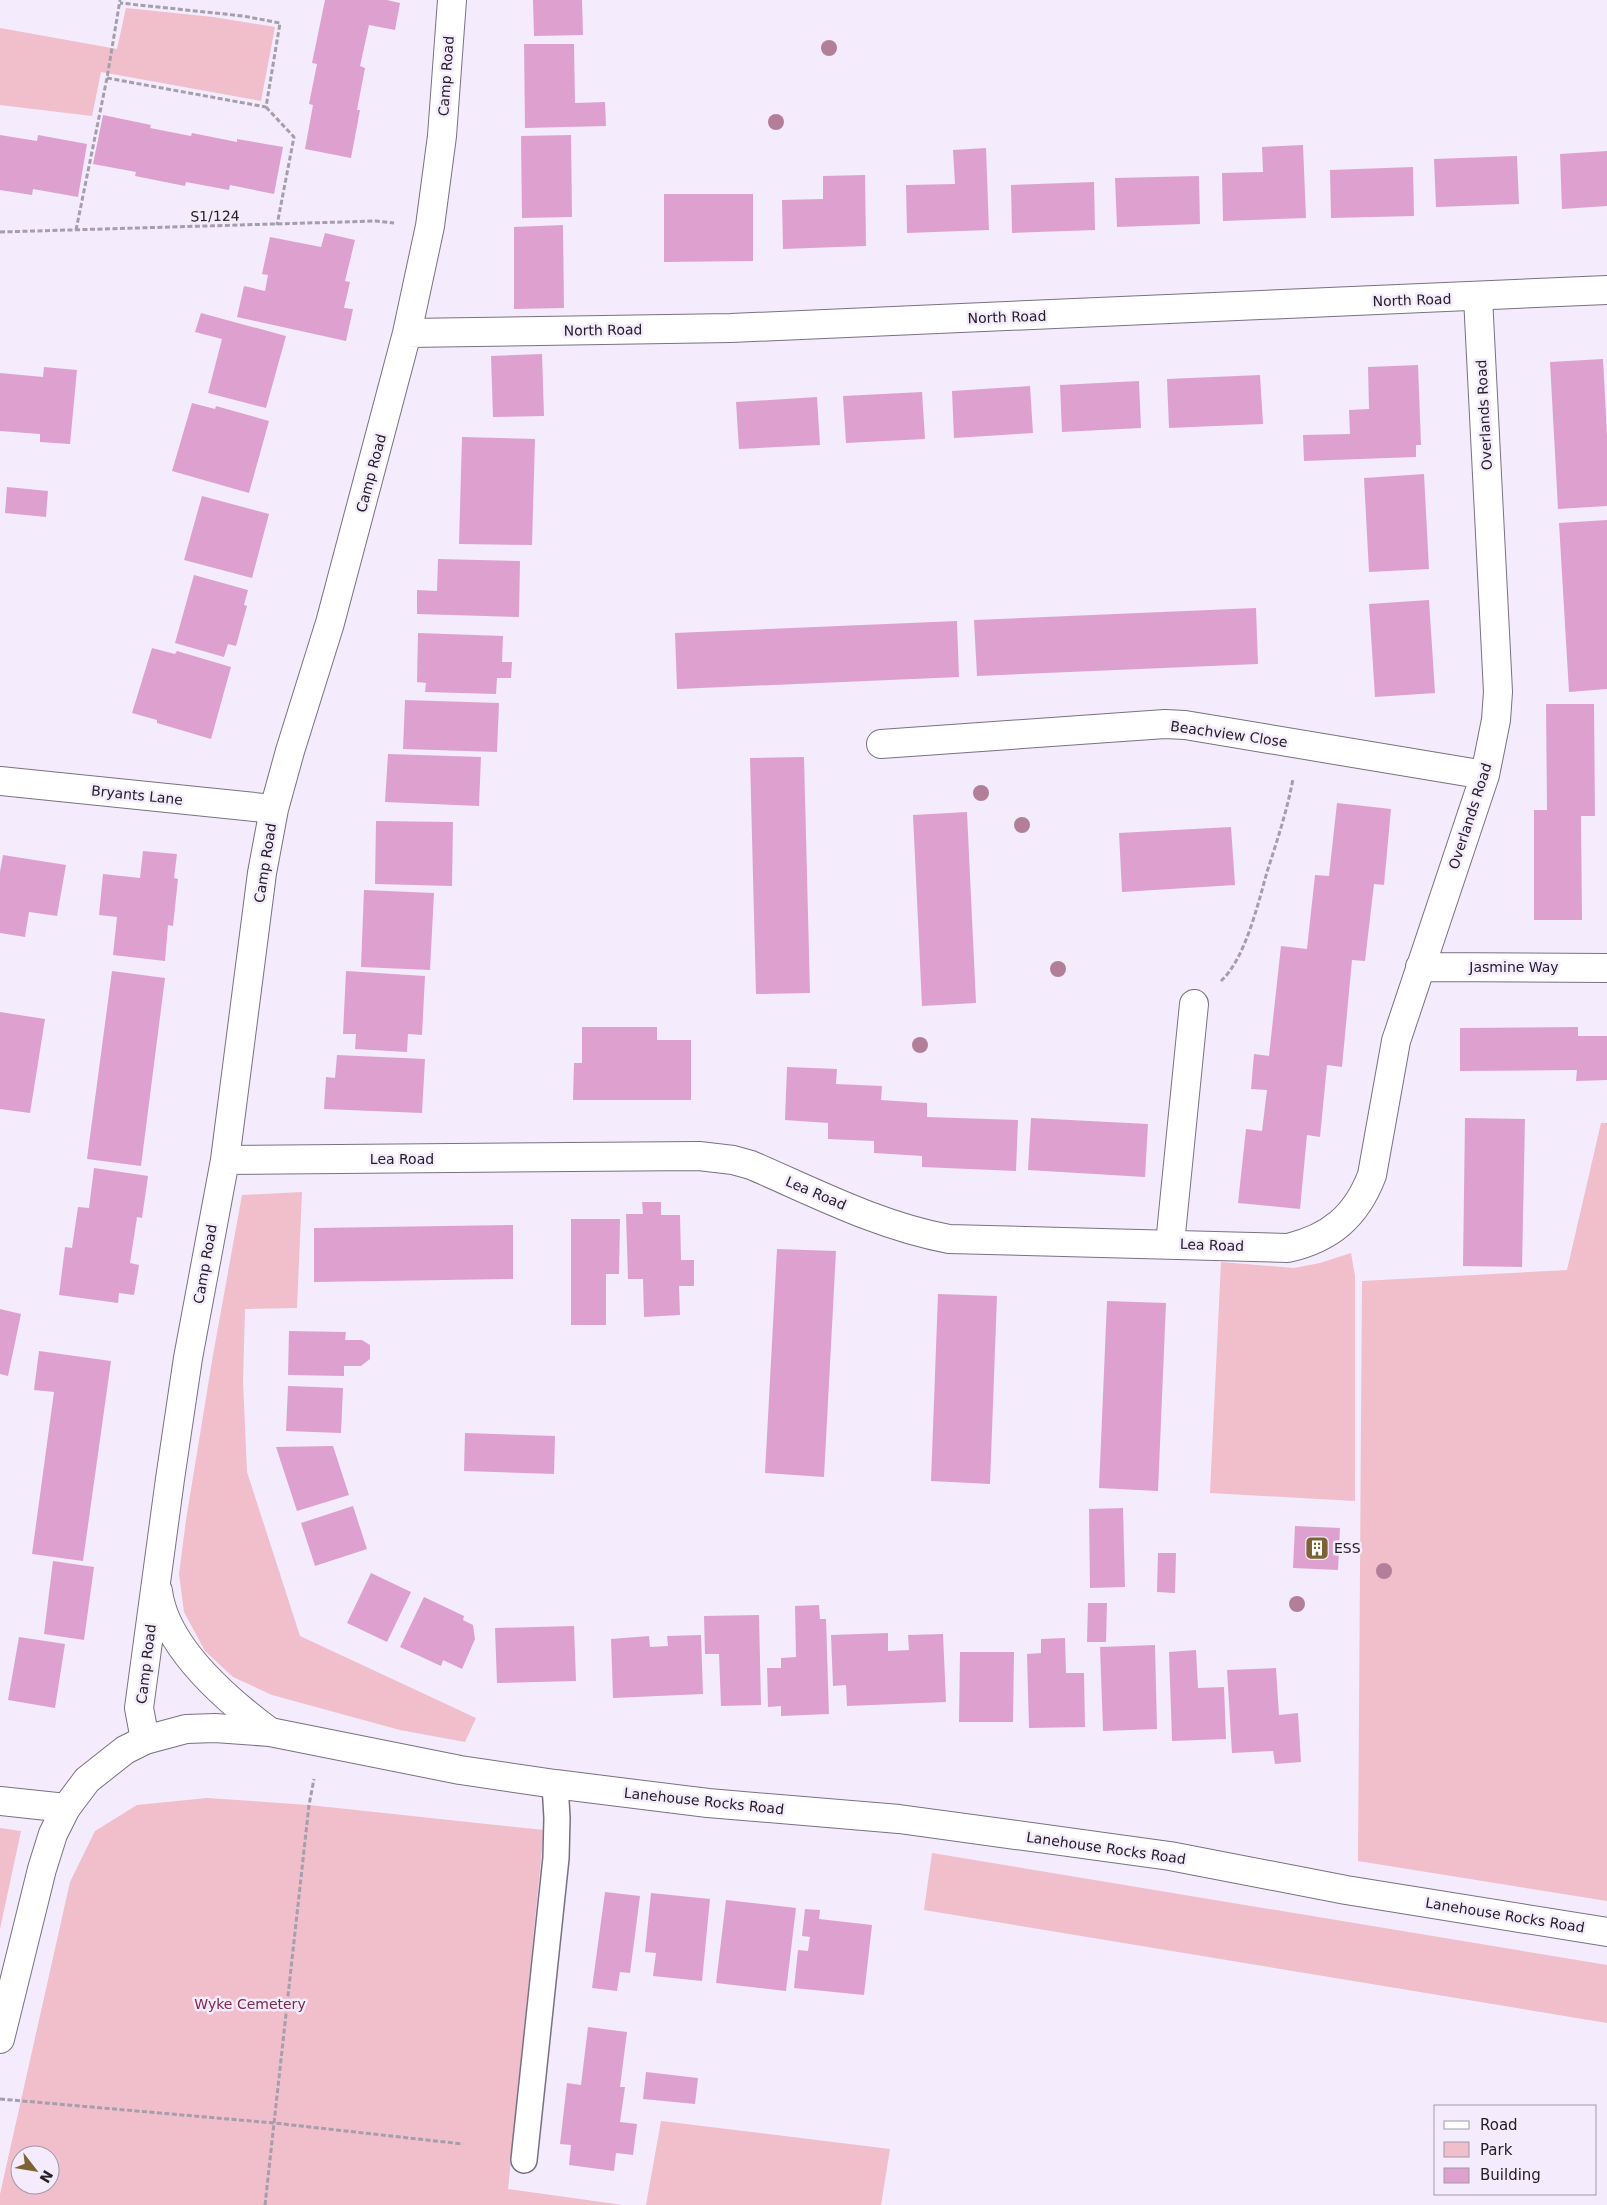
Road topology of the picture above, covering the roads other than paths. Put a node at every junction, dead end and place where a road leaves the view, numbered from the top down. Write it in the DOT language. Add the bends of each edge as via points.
graph roads {
  1 [pos="452,0"];
  2 [pos="1607,290"];
  3 [pos="1478,297"];
  4 [pos="408,334"];
  5 [pos="881,744"];
  6 [pos="1485,775"];
  7 [pos="0,780"];
  8 [pos="274,809"];
  9 [pos="1420,967"];
  10 [pos="1607,968"];
  11 [pos="1194,1004"];
  12 [pos="225,1160"];
  13 [pos="1372,1175"];
  14 [pos="1170,1244"];
  15 [pos="156,1579"];
  16 [pos="270,1732"];
  17 [pos="145,1740"];
  18 [pos="555,1784"];
  19 [pos="0,1801"];
  20 [pos="66,1808"];
  21 [pos="1607,1932"];
  22 [pos="0,2039"];
  23 [pos="524,2160"];
  1 -- 4 [label="street, Camp Road" via="442,136 430,226"];
  2 -- 3 [label="street, North Road"];
  3 -- 4 [label="street, North Road" via="731,328"];
  3 -- 6 [label="street, Overlands Road" via="1498,692"];
  4 -- 8 [label="street, Camp Road" via="332,614"];
  5 -- 6 [label="street, Beachview Close" via="1185,725"];
  6 -- 9 [label="street, Overlands Road"];
  7 -- 8 [label="street, Bryants Lane"];
  8 -- 12 [label="street, Camp Road" via="262,873"];
  9 -- 10 [label="street, Jasmine Way"];
  9 -- 13 [label="street, Overlands Road" via="1396,1041"];
  11 -- 14 [label="street"];
  12 -- 14 [label="street, Lea Road" via="716,1157 751,1165 891,1225 918,1233 949,1238"];
  12 -- 15 [label="street, Camp Road" via="188,1358"];
  13 -- 14 [label="street, Lea Road" via="1355,1209 1342,1222 1309,1243 1288,1248"];
  15 -- 16 [label="street" via="159,1604 186,1653 226,1697"];
  15 -- 17 [label="street, Camp Road" via="139,1708"];
  16 -- 17 [label="street, Lanehouse Rocks Road" via="186,1729"];
  16 -- 18 [label="street, Lanehouse Rocks Road" via="460,1770"];
  17 -- 20 [label="street, Lanehouse Rocks Road" via="107,1763 87,1780"];
  18 -- 21 [label="street, Lanehouse Rocks Road" via="708,1803 899,1819 1170,1856 1346,1890"];
  18 -- 23 [label="lane" via="556,1858"];
  19 -- 20 [label="street"];
  20 -- 22 [label="street, Lanehouse Rocks Road" via="53,1834 42,1869"];
}
